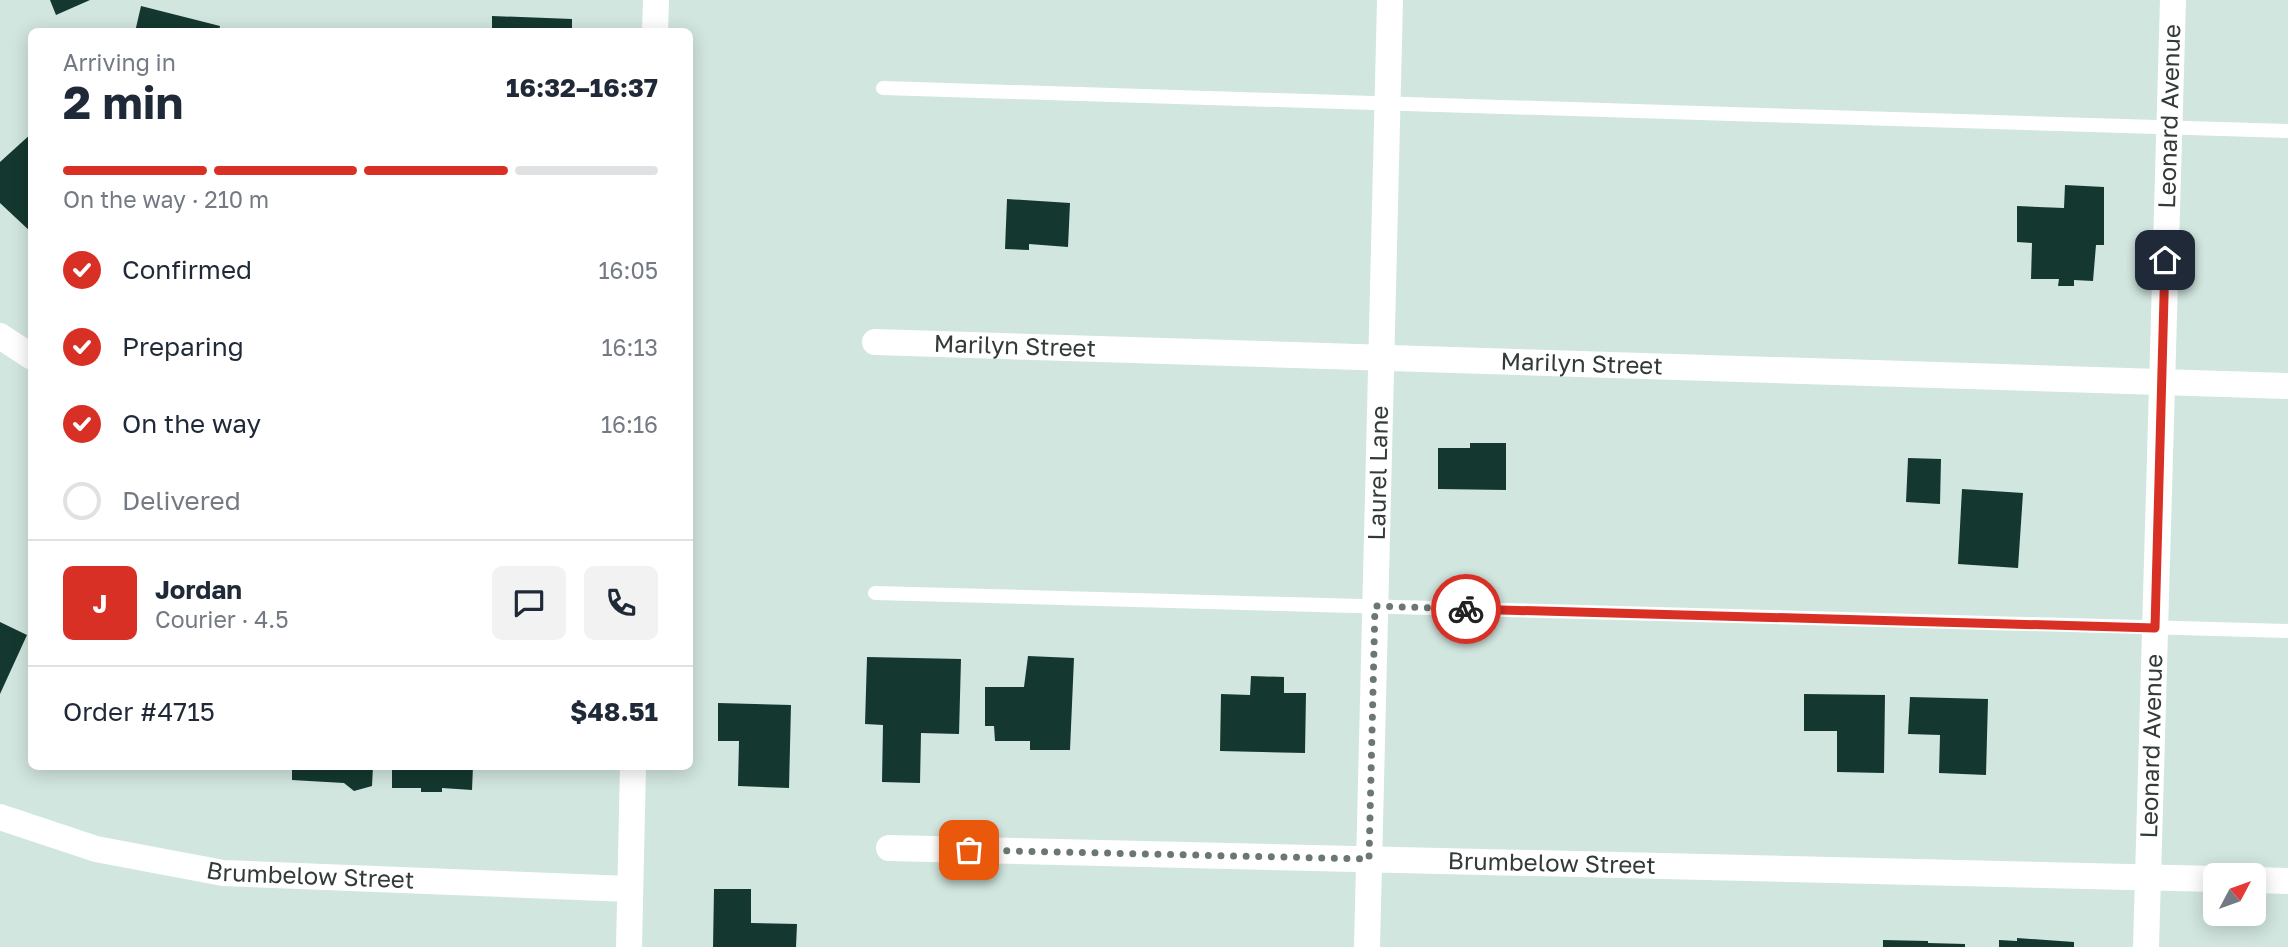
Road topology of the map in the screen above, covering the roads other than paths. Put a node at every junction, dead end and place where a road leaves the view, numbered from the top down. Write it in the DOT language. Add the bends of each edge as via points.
graph roads {
  1 [pos="656,0"];
  2 [pos="1390,0"];
  3 [pos="2172,0"];
  4 [pos="655,28"];
  5 [pos="883,88"];
  6 [pos="1387,103"];
  7 [pos="2169,127"];
  8 [pos="2288,131"];
  9 [pos="0,336"];
  10 [pos="875,342"];
  11 [pos="28,354"];
  12 [pos="1381,359"];
  13 [pos="2162,384"];
  14 [pos="2288,386"];
  15 [pos="875,593"];
  16 [pos="1375,606"];
  17 [pos="2155,628"];
  18 [pos="2288,631"];
  19 [pos="634,770"];
  20 [pos="0,817"];
  21 [pos="889,848"];
  22 [pos="1369,859"];
  23 [pos="2148,877"];
  24 [pos="2203,879"];
  25 [pos="2266,880"];
  26 [pos="2288,881"];
  27 [pos="629,888"];
  28 [pos="629,947"];
  29 [pos="1367,947"];
  30 [pos="2146,947"];
  1 -- 4 [label="street"];
  2 -- 6 [label="street, Laurel Lane"];
  3 -- 7 [label="street, Leonard Avenue"];
  5 -- 6 [label="lane"];
  6 -- 7 [label="lane"];
  6 -- 12 [label="street, Laurel Lane"];
  7 -- 8 [label="lane"];
  7 -- 13 [label="street, Leonard Avenue"];
  9 -- 11 [label="street"];
  10 -- 12 [label="street, Marilyn Street"];
  12 -- 13 [label="street, Marilyn Street"];
  12 -- 16 [label="street, Laurel Lane"];
  13 -- 14 [label="street, Marilyn Street"];
  13 -- 17 [label="street, Leonard Avenue"];
  15 -- 16 [label="lane"];
  16 -- 17 [label="lane"];
  16 -- 22 [label="street, Laurel Lane"];
  17 -- 18 [label="lane"];
  17 -- 23 [label="street, Leonard Avenue"];
  19 -- 27 [label="street"];
  20 -- 27 [label="street, Brumbelow Street" via="96,849 223,873"];
  21 -- 22 [label="street, Brumbelow Street"];
  22 -- 23 [label="street, Brumbelow Street"];
  22 -- 29 [label="street, Laurel Lane"];
  23 -- 24 [label="street, Brumbelow Street"];
  23 -- 30 [label="street, Leonard Avenue"];
  25 -- 26 [label="street"];
  27 -- 28 [label="street"];
}
